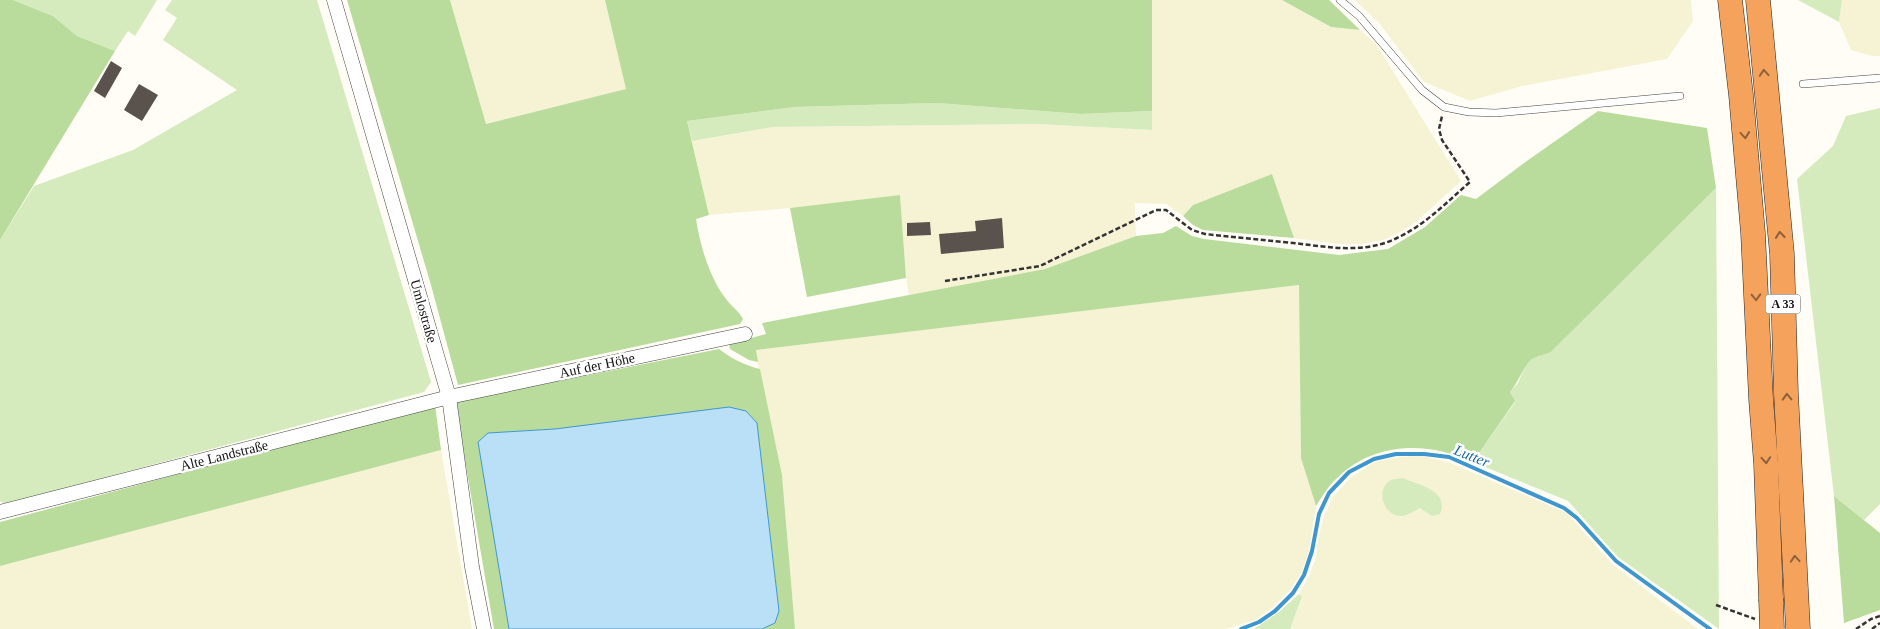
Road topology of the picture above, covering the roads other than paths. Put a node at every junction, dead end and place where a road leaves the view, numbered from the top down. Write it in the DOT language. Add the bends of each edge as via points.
graph roads {
  1 [pos="334,0"];
  2 [pos="1340,0"];
  3 [pos="1730,0"];
  4 [pos="1758,0"];
  5 [pos="1880,78"];
  6 [pos="1803,84"];
  7 [pos="1680,96"];
  8 [pos="744,334"];
  9 [pos="449,397"];
  10 [pos="0,512"];
  11 [pos="1798,619"];
  12 [pos="1765,625"];
  13 [pos="484,629"];
  1 -- 9 [label="street, Umlostraße"];
  2 -- 7 [label="lane" via="1359,16 1422,90 1444,107 1469,112 1496,112"];
  3 -- 12 [label="highway, A 33, one-way, bridge" via="1753,233 1766,464 1771,598"];
  11 -- 4 [label="highway, A 33, one-way" via="1782,254"];
  5 -- 6 [label="lane"];
  8 -- 9 [label="street, Auf der Höhe"];
  9 -- 10 [label="street, Alte Landstraße"];
  9 -- 13 [label="street, Umlostraße" via="472,567"];
}
